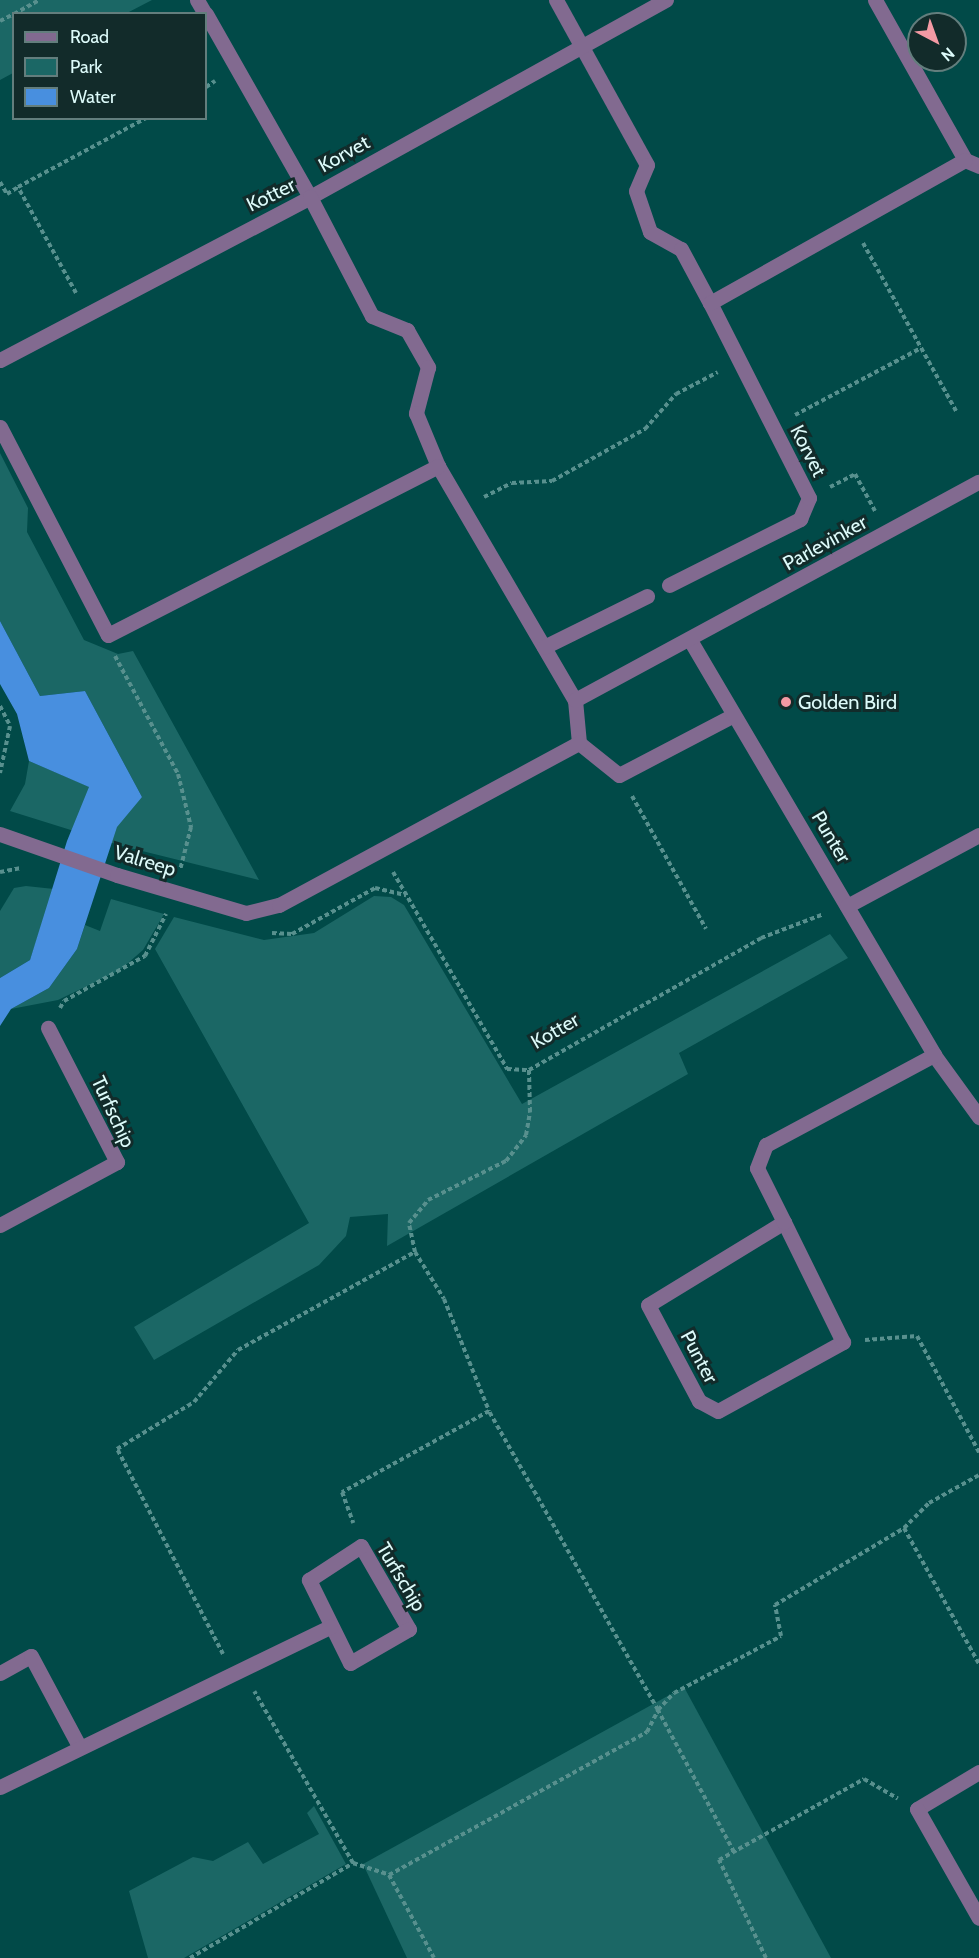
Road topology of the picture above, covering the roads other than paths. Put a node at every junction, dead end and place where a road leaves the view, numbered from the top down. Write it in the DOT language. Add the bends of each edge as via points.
graph roads {
  1 [pos="556,0"];
  2 [pos="666,0"];
  3 [pos="875,0"];
  4 [pos="207,17"];
  5 [pos="583,47"];
  6 [pos="972,163"];
  7 [pos="310,197"];
  8 [pos="710,303"];
  9 [pos="0,360"];
  10 [pos="0,427"];
  11 [pos="438,466"];
  12 [pos="979,482"];
  13 [pos="669,585"];
  14 [pos="647,596"];
  15 [pos="690,640"];
  16 [pos="544,647"];
  17 [pos="575,700"];
  18 [pos="732,716"];
  19 [pos="579,743"];
  20 [pos="0,834"];
  21 [pos="979,835"];
  22 [pos="847,906"];
  23 [pos="48,1028"];
  24 [pos="934,1055"];
  25 [pos="979,1117"];
  26 [pos="784,1222"];
  27 [pos="0,1225"];
  28 [pos="330,1627"];
  29 [pos="0,1673"];
  30 [pos="79,1746"];
  31 [pos="979,1772"];
  32 [pos="0,1787"];
  33 [pos="979,1918"];
  1 -- 5 [label="street, Korvet"];
  2 -- 5 [label="street, Korvet"];
  3 -- 6 [label="street"];
  4 -- 7 [label="street, Korvet"];
  5 -- 7 [label="street, Korvet"];
  5 -- 8 [label="street, Korvet" via="646,165 636,191 650,232 681,249"];
  6 -- 8 [label="street"];
  7 -- 9 [label="street, Kotter"];
  7 -- 11 [label="street, Kotter" via="372,316 407,330 428,367 416,413"];
  8 -- 13 [label="street, Korvet" via="809,498 800,519"];
  10 -- 11 [label="street" via="108,636"];
  11 -- 16 [label="street, Kotter"];
  12 -- 15 [label="street, Parlevinker"];
  14 -- 16 [label="street"];
  15 -- 17 [label="street"];
  15 -- 18 [label="street, Punter"];
  16 -- 17 [label="street, Kotter"];
  17 -- 19 [label="street, Kotter"];
  18 -- 19 [label="street" via="620,775"];
  18 -- 22 [label="street, Punter"];
  19 -- 20 [label="street, Valreep" via="279,905 246,914"];
  21 -- 22 [label="street"];
  22 -- 24 [label="street, Punter"];
  23 -- 27 [label="street, Turfschip" via="117,1162"];
  24 -- 25 [label="street, Punter"];
  24 -- 26 [label="street" via="766,1145 757,1168"];
  26 -- 26 [label="street, Punter" via="843,1342 718,1411 699,1401 648,1305"];
  28 -- 28 [label="street, Turfschip" via="309,1580 361,1546 409,1629 350,1663"];
  28 -- 30 [label="street"];
  29 -- 30 [label="street" via="30,1656"];
  30 -- 32 [label="street"];
  31 -- 33 [label="street" via="917,1809"];
}
